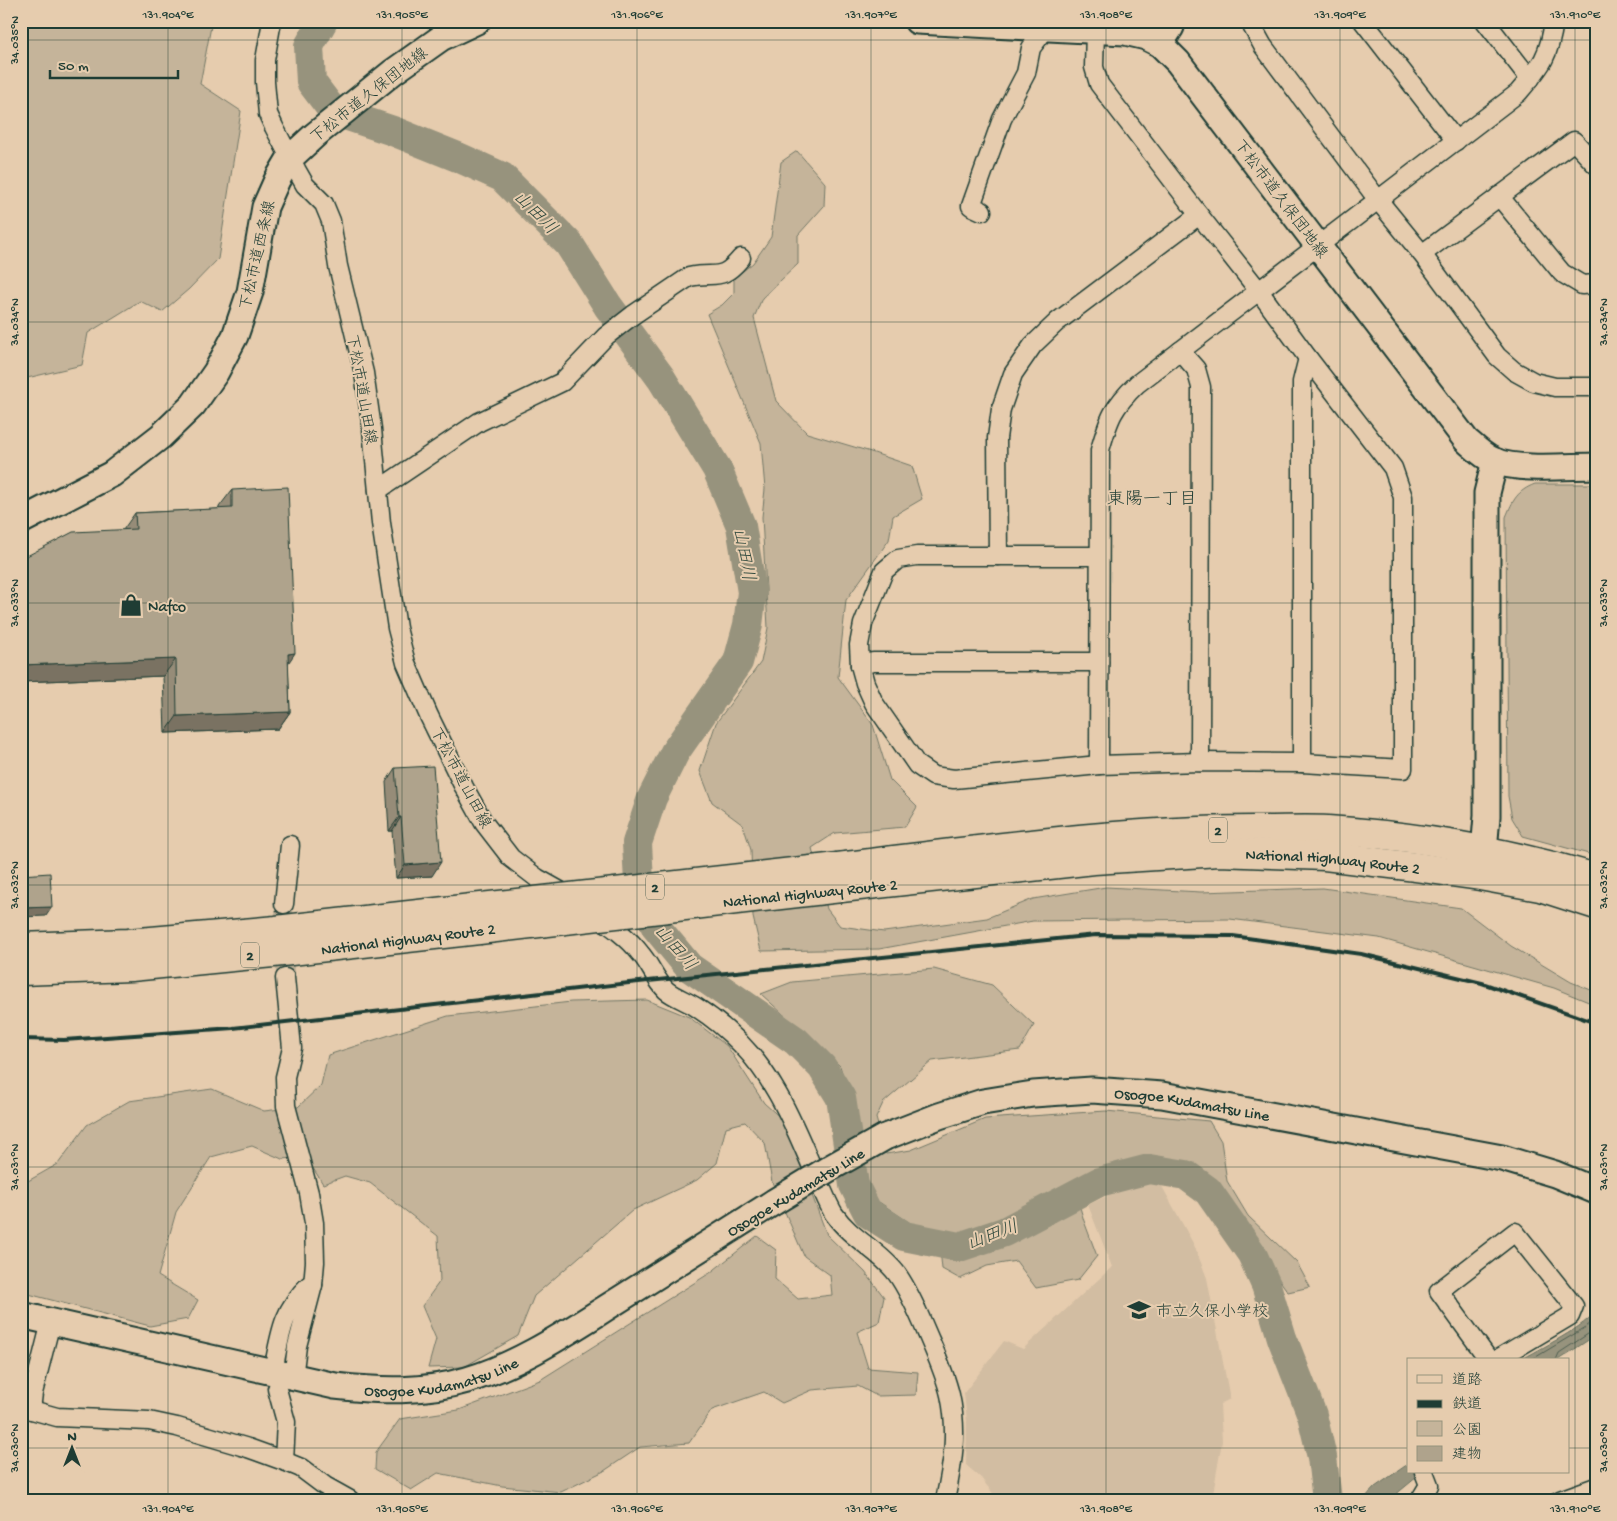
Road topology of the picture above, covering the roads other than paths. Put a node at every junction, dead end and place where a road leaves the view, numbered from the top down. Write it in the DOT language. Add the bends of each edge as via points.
graph roads {
  1 [pos="272,21"];
  2 [pos="477,21"];
  3 [pos="917,21"];
  4 [pos="1172,21"];
  5 [pos="1251,21"];
  6 [pos="1362,21"];
  7 [pos="1485,21"];
  8 [pos="1554,21"];
  9 [pos="1047,25"];
  10 [pos="1095,31"];
  11 [pos="1160,44"];
  12 [pos="1530,79"];
  13 [pos="1456,141"];
  14 [pos="290,158"];
  15 [pos="1596,165"];
  16 [pos="1499,196"];
  17 [pos="1378,200"];
  18 [pos="982,211"];
  19 [pos="1199,214"];
  20 [pos="1318,245"];
  21 [pos="1422,254"];
  22 [pos="741,258"];
  23 [pos="1596,284"];
  24 [pos="1259,290"];
  25 [pos="1180,350"];
  26 [pos="1308,358"];
  27 [pos="1596,387"];
  28 [pos="1495,461"];
  29 [pos="1596,466"];
  30 [pos="378,490"];
  31 [pos="21,521"];
  32 [pos="998,556"];
  33 [pos="1099,556"];
  34 [pos="1099,662"];
  35 [pos="860,665"];
  36 [pos="1200,762"];
  37 [pos="1302,763"];
  38 [pos="1099,765"];
  39 [pos="290,845"];
  40 [pos="1482,864"];
  41 [pos="1596,878"];
  42 [pos="284,904"];
  43 [pos="1596,905"];
  44 [pos="475,919"];
  45 [pos="21,947"];
  46 [pos="21,971"];
  47 [pos="285,978"];
  48 [pos="1596,1191"];
  49 [pos="313,1285"];
  50 [pos="21,1315"];
  51 [pos="51,1322"];
  52 [pos="1488,1358"];
  53 [pos="1499,1358"];
  54 [pos="282,1376"];
  55 [pos="26,1409"];
  56 [pos="284,1460"];
  57 [pos="1426,1475"];
  58 [pos="1596,1487"];
  59 [pos="350,1500"];
  60 [pos="945,1500"];
  61 [pos="1420,1500"];
  62 [pos="1560,1500"];
  1 -- 14 [label="street, 下松市道山田線" via="265,60 268,114"];
  2 -- 14 [label="street, 下松市道久保団地線" via="441,38 393,72"];
  3 -- 9 [label="street, 下松市道久保団地線"];
  4 -- 11 [label="street" via="1172,28"];
  5 -- 17 [label="street" via="1263,46"];
  6 -- 13 [label="street"];
  7 -- 12 [label="street"];
  8 -- 12 [label="street" via="1551,43 1542,64"];
  9 -- 10 [label="street, 下松市道久保団地線"];
  9 -- 18 [label="street" via="1032,48 1026,73 1002,119 971,206"];
  10 -- 11 [label="street, 下松市道久保団地線" via="1124,32"];
  10 -- 19 [label="street" via="1094,67 1099,84"];
  11 -- 20 [label="street, 下松市道久保団地線" via="1178,62"];
  12 -- 13 [label="street" via="1518,93"];
  13 -- 17 [label="street"];
  14 -- 30 [label="street, 下松市道山田線" via="306,185 324,204 331,221 338,266 364,373"];
  14 -- 31 [label="street, 下松市道西条線" via="265,207 250,292 235,336 193,405 162,436 112,474"];
  15 -- 16 [label="street" via="1574,141"];
  16 -- 21 [label="street"];
  16 -- 23 [label="street" via="1562,273 1582,285"];
  17 -- 20 [label="street"];
  17 -- 21 [label="street"];
  19 -- 24 [label="street"];
  19 -- 32 [label="street" via="1058,322 1033,345 1013,374 1001,409 998,438"];
  20 -- 24 [label="street"];
  20 -- 28 [label="street, 下松市道久保団地線" via="1466,440"];
  21 -- 27 [label="street" via="1497,356 1514,371 1534,382 1555,387"];
  22 -- 30 [label="street" via="731,270 720,275 689,277 633,314 562,382 479,422"];
  24 -- 25 [label="street"];
  24 -- 26 [label="street"];
  25 -- 33 [label="street" via="1127,394 1108,420 1100,450"];
  25 -- 36 [label="street" via="1196,369 1200,388"];
  26 -- 37 [label="street" via="1302,382"];
  26 -- 37 [label="street" via="1393,468 1403,497 1403,768"];
  28 -- 29 [label="street, 下松市道久保団地線" via="1522,466"];
  28 -- 40 [label="street" via="1487,493 1487,816"];
  30 -- 60 [label="street, 下松市道山田線" via="397,628 406,664 484,823 511,858 617,930 640,952 667,991 723,1026 748,1049 776,1090 834,1214 851,1235 882,1258 897,1274 938,1359 950,1394 954,1422 952,1472"];
  32 -- 33 [label="street"];
  32 -- 35 [label="street" via="898,559 884,571 863,624"];
  33 -- 34 [label="street"];
  34 -- 35 [label="street" via="873,662"];
  34 -- 38 [label="street"];
  35 -- 38 [label="street" via="874,703 917,765 933,776 954,779"];
  36 -- 37 [label="street"];
  36 -- 38 [label="street"];
  39 -- 42 [label="street"];
  40 -- 41 [label="highway, National Highway Route 2 / 2" via="1545,862"];
  40 -- 43 [label="highway, National Highway Route 2 / 2"];
  40 -- 44 [label="highway, National Highway Route 2 / 2, bridge" via="1219,852 840,877"];
  44 -- 45 [label="highway, National Highway Route 2 / 2" via="276,930 128,944"];
  44 -- 46 [label="highway, National Highway Route 2 / 2" via="273,953 132,966"];
  47 -- 49 [label="street" via="292,1048 285,1077 286,1106 310,1193 314,1223"];
  48 -- 54 [label="street, Osogoe Kudamatsu Line, bridge" via="1502,1158 1162,1095 1092,1090 1033,1094 983,1102 885,1137 514,1363 466,1380 416,1390 376,1391"];
  49 -- 54 [label="street" via="297,1346"];
  49 -- 54 [label="street" via="301,1293 287,1312 281,1331"];
  50 -- 51 [label="street, Osogoe Kudamatsu Line"];
  51 -- 54 [label="street, Osogoe Kudamatsu Line"];
  51 -- 55 [label="street"];
  52 -- 53 [label="street" via="1440,1291 1515,1232 1574,1306 1570,1316"];
  54 -- 56 [label="street" via="286,1422"];
  55 -- 56 [label="street" via="57,1417 149,1420"];
  56 -- 59 [label="street"];
  57 -- 61 [label="street" via="1429,1485"];
  58 -- 62 [label="street"];
}
